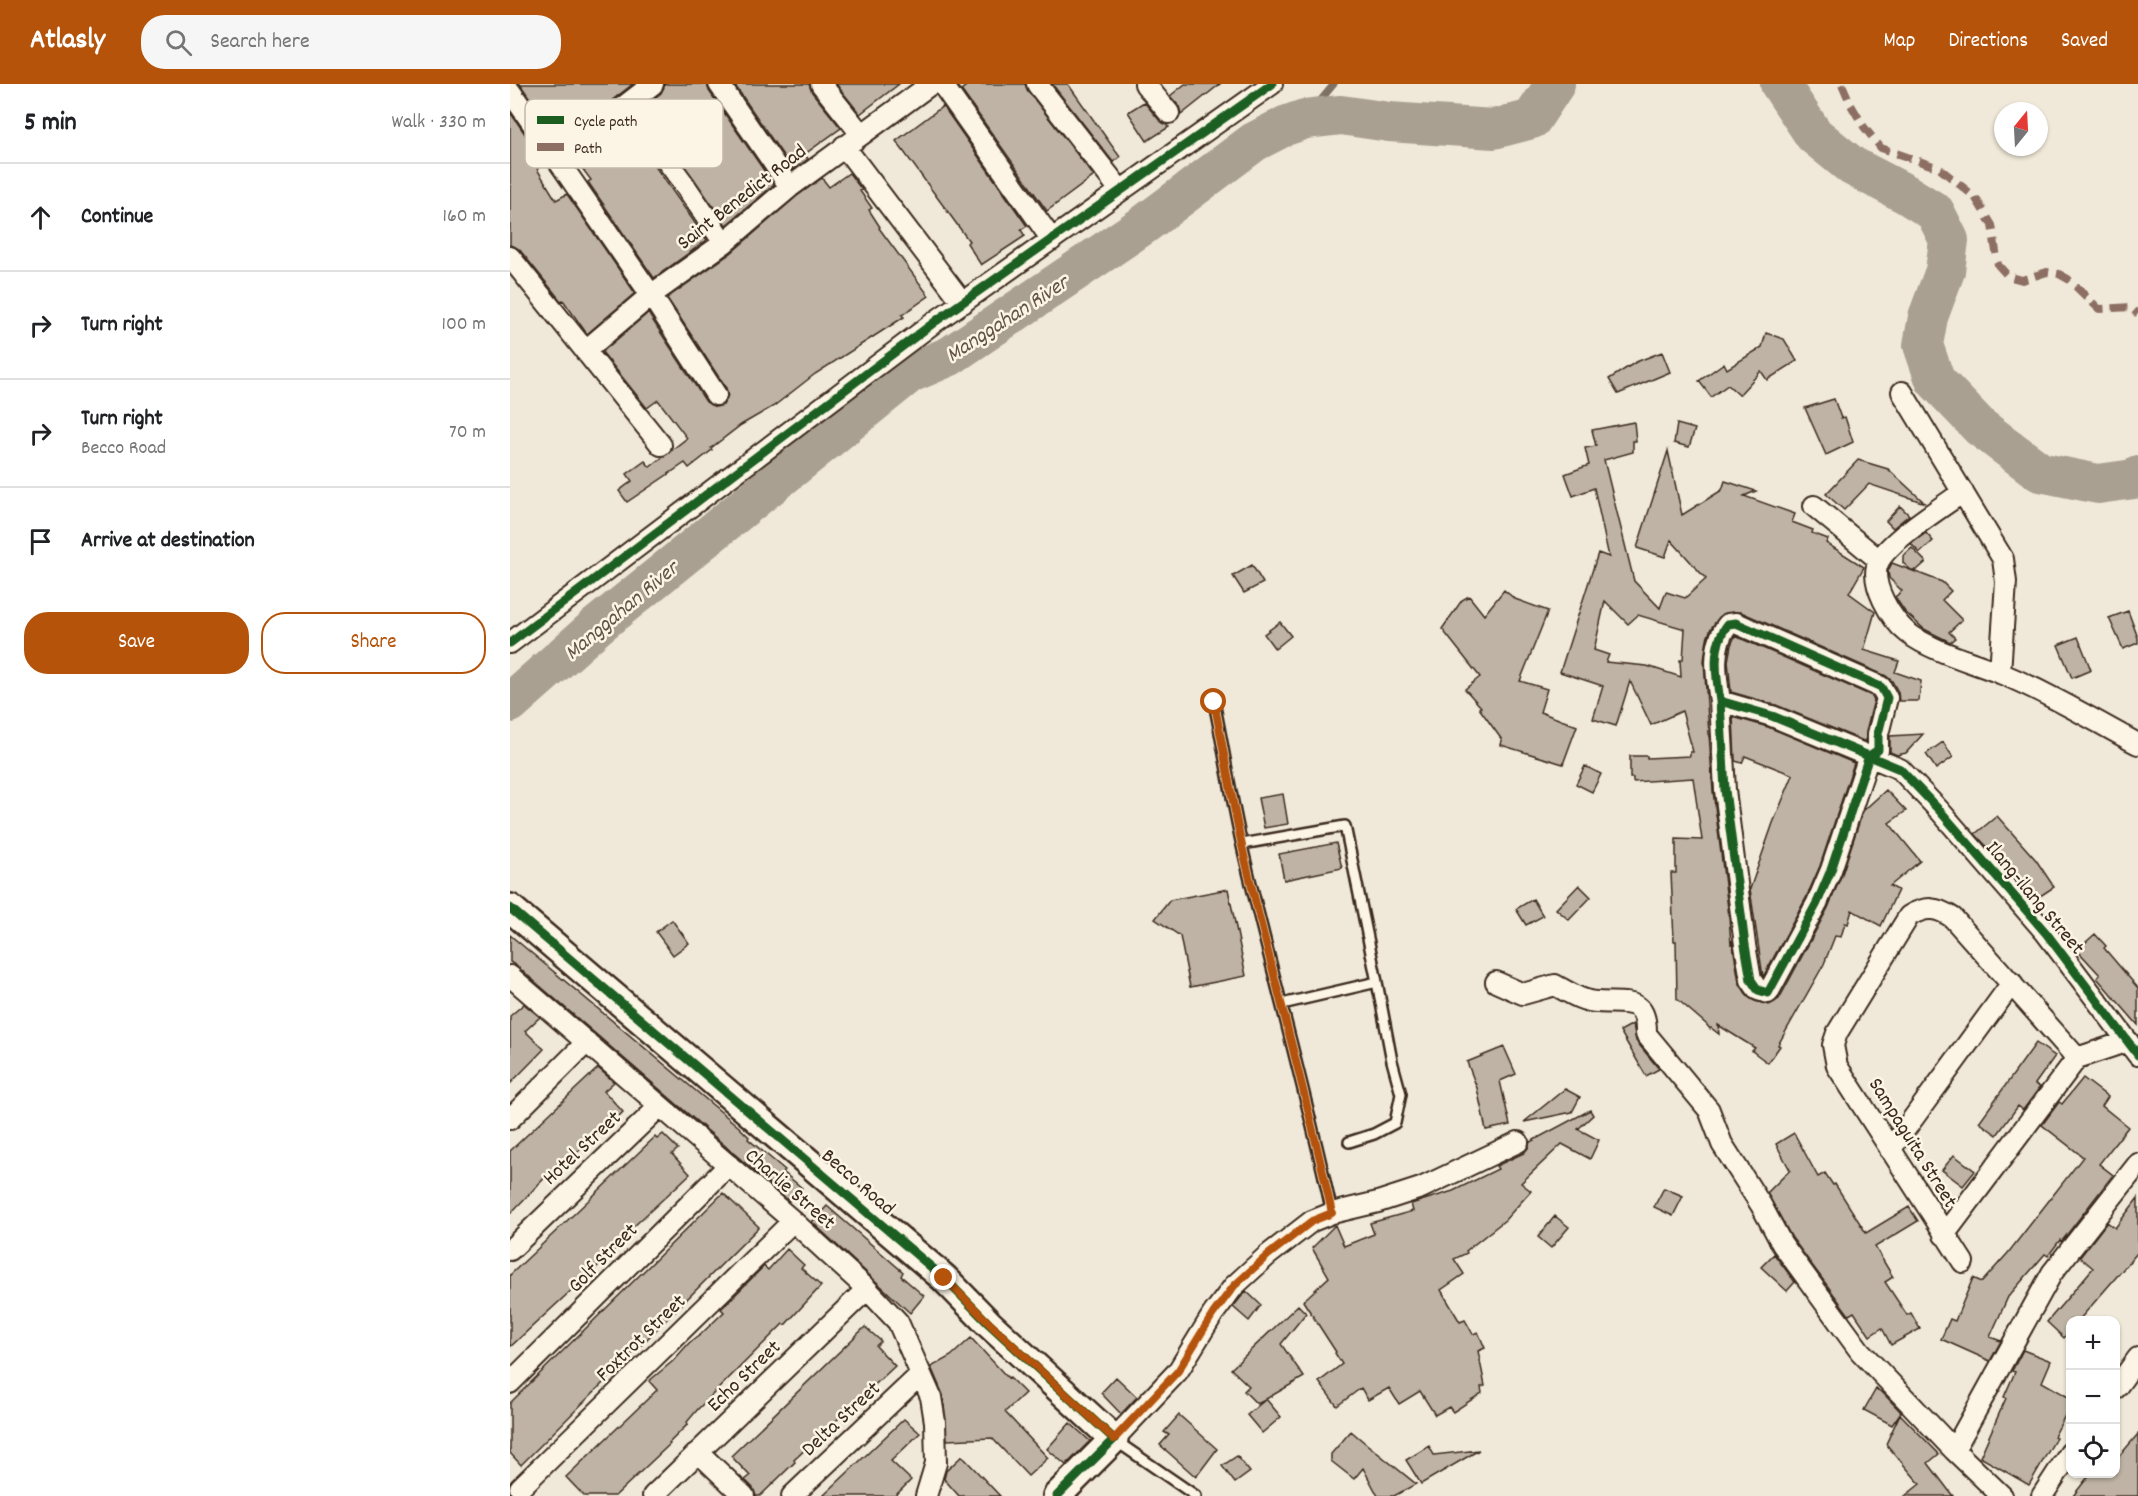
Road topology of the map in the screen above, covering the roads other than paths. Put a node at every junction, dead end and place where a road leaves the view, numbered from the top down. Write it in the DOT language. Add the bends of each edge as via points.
graph roads {
  1 [pos="653,84"];
  2 [pos="719,84"];
  3 [pos="821,84"];
  4 [pos="931,84"];
  5 [pos="942,84"];
  6 [pos="1037,84"];
  7 [pos="1145,84"];
  8 [pos="1272,84"];
  9 [pos="510,91"];
  10 [pos="634,99"];
  11 [pos="525,112"];
  12 [pos="1169,113"];
  13 [pos="861,134"];
  14 [pos="844,146"];
  15 [pos="564,168"];
  16 [pos="672,168"];
  17 [pos="790,187"];
  18 [pos="1120,190"];
  19 [pos="1052,240"];
  20 [pos="724,243"];
  21 [pos="510,257"];
  22 [pos="651,295"];
  23 [pos="963,303"];
  24 [pos="585,351"];
  25 [pos="1902,392"];
  26 [pos="716,395"];
  27 [pos="661,445"];
  28 [pos="1963,492"];
  29 [pos="1814,506"];
  30 [pos="1880,560"];
  31 [pos="510,643"];
  32 [pos="2000,673"];
  33 [pos="1720,701"];
  34 [pos="1214,702"];
  35 [pos="2138,744"];
  36 [pos="1869,756"];
  37 [pos="1242,844"];
  38 [pos="510,908"];
  39 [pos="512,980"];
  40 [pos="1377,982"];
  41 [pos="1496,982"];
  42 [pos="2012,983"];
  43 [pos="1281,1004"];
  44 [pos="587,1042"];
  45 [pos="2133,1048"];
  46 [pos="2077,1058"];
  47 [pos="660,1106"];
  48 [pos="510,1119"];
  49 [pos="1350,1142"];
  50 [pos="1518,1142"];
  51 [pos="1890,1150"];
  52 [pos="2138,1164"];
  53 [pos="729,1165"];
  54 [pos="1332,1213"];
  55 [pos="793,1221"];
  56 [pos="1944,1235"];
  57 [pos="510,1250"];
  58 [pos="1963,1262"];
  59 [pos="867,1289"];
  60 [pos="2138,1358"];
  61 [pos="921,1374"];
  62 [pos="2120,1381"];
  63 [pos="510,1383"];
  64 [pos="1114,1439"];
  65 [pos="1953,1450"];
  66 [pos="698,1452"];
  67 [pos="2066,1459"];
  68 [pos="520,1488"];
  69 [pos="653,1496"];
  70 [pos="744,1496"];
  71 [pos="792,1496"];
  72 [pos="926,1496"];
  73 [pos="1057,1496"];
  74 [pos="1196,1496"];
  75 [pos="2002,1496"];
  76 [pos="2042,1496"];
  1 -- 10 [label="street"];
  2 -- 17 [label="street"];
  3 -- 13 [label="street"];
  4 -- 13 [label="street, Saint Benedict Road"];
  5 -- 19 [label="street"];
  6 -- 18 [label="street"];
  7 -- 12 [label="street"];
  8 -- 18 [label="street"];
  9 -- 11 [label="street"];
  13 -- 14 [label="street, Saint Benedict Road"];
  14 -- 17 [label="street, Saint Benedict Road"];
  14 -- 23 [label="street"];
  15 -- 22 [label="street"];
  16 -- 20 [label="street"];
  17 -- 20 [label="street, Saint Benedict Road"];
  18 -- 19 [label="street"];
  19 -- 23 [label="street"];
  20 -- 22 [label="street, Saint Benedict Road"];
  21 -- 24 [label="street"];
  22 -- 24 [label="street, Saint Benedict Road"];
  22 -- 26 [label="street"];
  23 -- 31 [label="street"];
  24 -- 27 [label="street"];
  25 -- 28 [label="street"];
  28 -- 30 [label="street" via="1912,529"];
  28 -- 32 [label="street" via="2003,559 2006,582"];
  29 -- 30 [label="street"];
  30 -- 32 [label="street" via="1879,586 1896,622 1909,634 1947,653"];
  32 -- 35 [label="street" via="2059,699"];
  33 -- 36 [label="street" via="1772,716"];
  33 -- 36 [label="street" via="1716,661 1719,643 1728,624 1736,623 1881,687 1887,698 1878,750"];
  33 -- 36 [label="street" via="1725,790 1745,945 1751,980 1758,990 1768,993 1817,903"];
  34 -- 37 [label="lane"];
  36 -- 45 [label="street, Ilang-ilang Street" via="1900,769 1940,811 2046,933"];
  37 -- 40 [label="lane" via="1345,826"];
  37 -- 43 [label="lane"];
  38 -- 64 [label="street, Becco Road" via="944,1278"];
  39 -- 44 [label="street, Charlie Street"];
  40 -- 43 [label="lane"];
  40 -- 49 [label="lane" via="1401,1094 1395,1123"];
  41 -- 65 [label="street" via="1523,994 1555,985 1579,998 1628,1002 1641,1010 1646,1034 1709,1110 1722,1144 1782,1244 1860,1351"];
  42 -- 46 [label="street"];
  42 -- 51 [label="street"];
  42 -- 51 [label="street, Sampaguita Street" via="1953,918 1931,908 1909,916 1842,1023 1833,1045 1837,1066"];
  43 -- 54 [label="lane" via="1312,1118"];
  44 -- 47 [label="street, Charlie Street"];
  44 -- 48 [label="street"];
  45 -- 46 [label="street"];
  46 -- 56 [label="street"];
  47 -- 53 [label="street, Charlie Street"];
  47 -- 57 [label="street, Hotel Street"];
  50 -- 54 [label="street" via="1421,1188"];
  51 -- 56 [label="street, Sampaguita Street"];
  52 -- 65 [label="street" via="2052,1273"];
  53 -- 55 [label="street, Charlie Street"];
  53 -- 63 [label="street, Golf Street"];
  54 -- 64 [label="street" via="1312,1221 1234,1286 1178,1371"];
  55 -- 59 [label="street, Charlie Street"];
  55 -- 68 [label="street, Foxtrot Street"];
  56 -- 58 [label="street, Sampaguita Street"];
  59 -- 61 [label="street, Charlie Street" via="898,1322"];
  59 -- 66 [label="street, Echo Street"];
  60 -- 62 [label="street"];
  61 -- 71 [label="street, Delta Street"];
  61 -- 72 [label="street, Charlie Street" via="931,1396 935,1422 936,1463"];
  64 -- 73 [label="street"];
  64 -- 74 [label="lane"];
  65 -- 75 [label="street"];
  66 -- 69 [label="street, Echo Street"];
  66 -- 70 [label="street"];
  67 -- 76 [label="street"];
}
